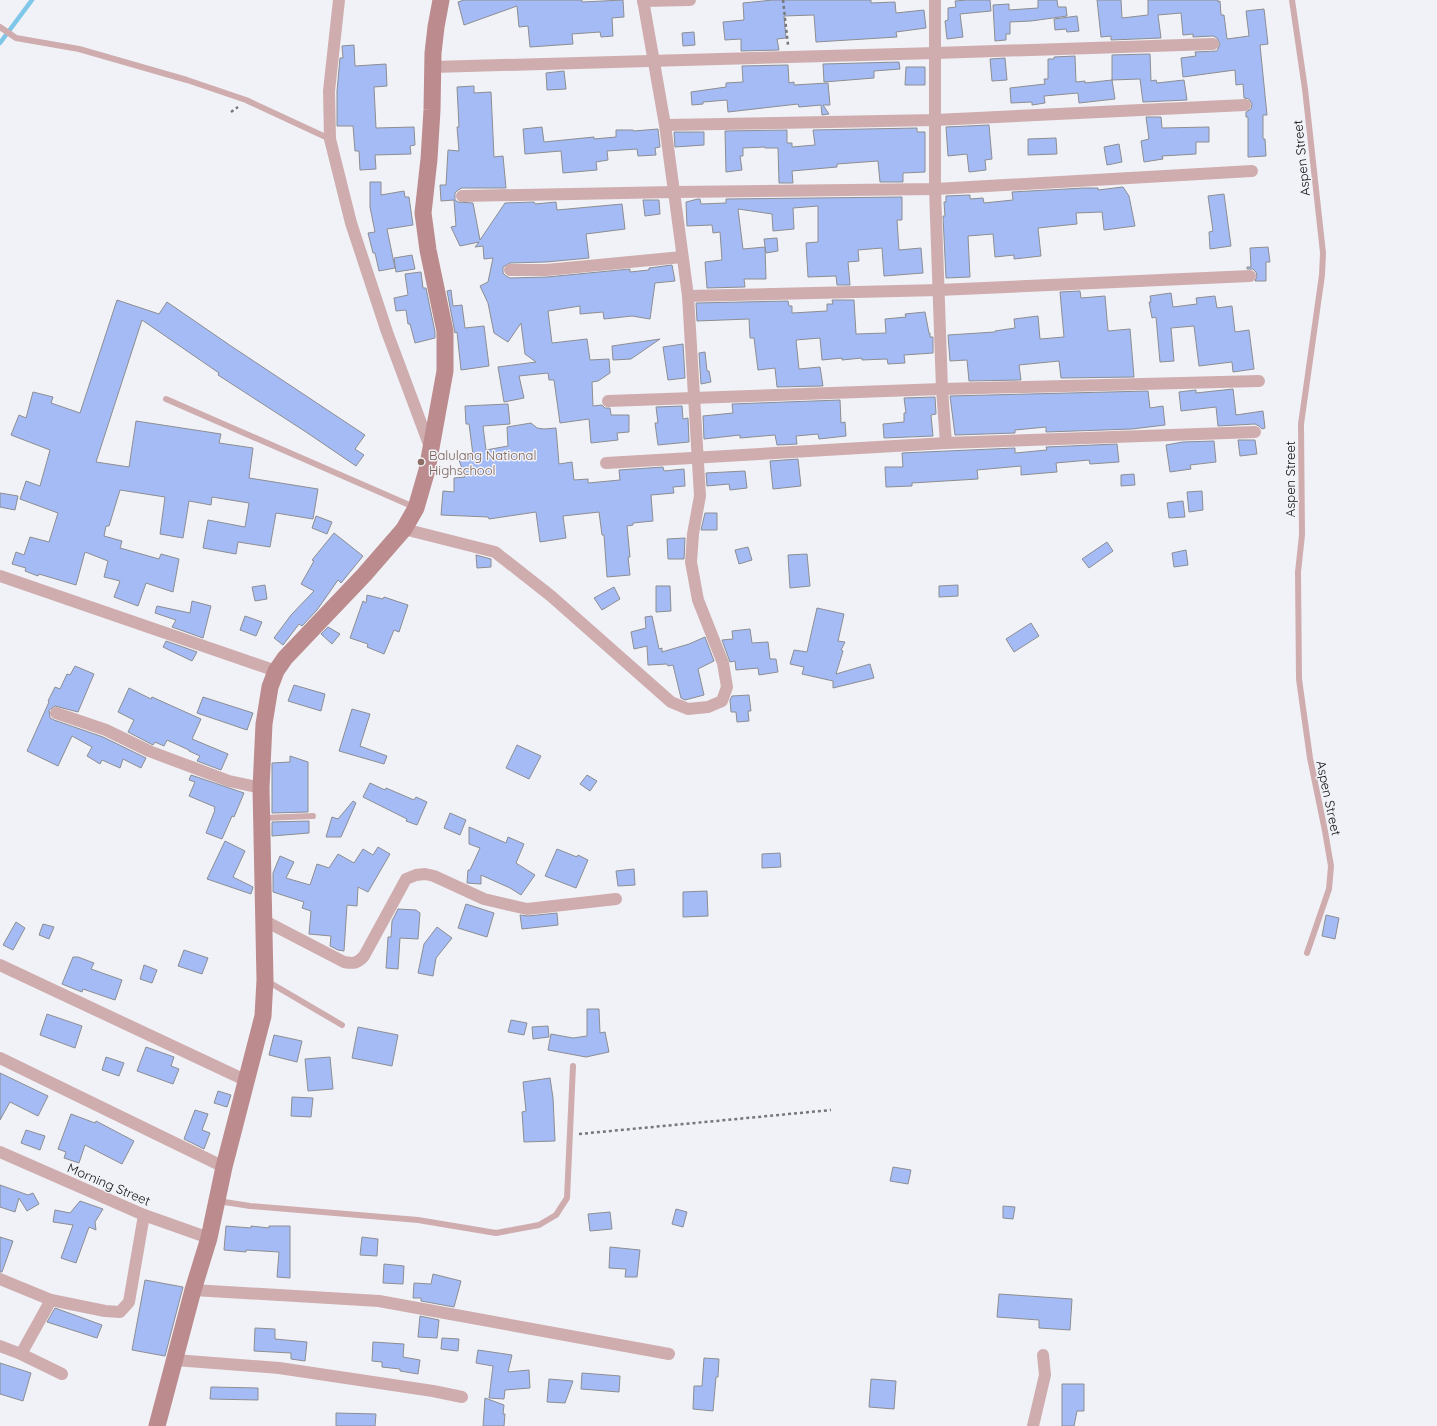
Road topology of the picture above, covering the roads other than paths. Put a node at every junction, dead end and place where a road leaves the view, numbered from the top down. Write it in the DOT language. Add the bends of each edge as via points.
graph roads {
  1 [pos="339,0"];
  2 [pos="441,0"];
  3 [pos="643,0"];
  4 [pos="690,0"];
  5 [pos="935,0"];
  6 [pos="1292,0"];
  7 [pos="2,29"];
  8 [pos="1213,44"];
  9 [pos="936,53"];
  10 [pos="654,61"];
  11 [pos="433,67"];
  12 [pos="1245,105"];
  13 [pos="935,120"];
  14 [pos="665,125"];
  15 [pos="330,139"];
  16 [pos="1252,171"];
  17 [pos="935,190"];
  18 [pos="674,192"];
  19 [pos="462,196"];
  20 [pos="682,257"];
  21 [pos="510,270"];
  22 [pos="1250,276"];
  23 [pos="939,290"];
  24 [pos="688,296"];
  25 [pos="1259,381"];
  26 [pos="942,389"];
  27 [pos="693,398"];
  28 [pos="166,399"];
  29 [pos="608,401"];
  30 [pos="1255,432"];
  31 [pos="946,443"];
  32 [pos="430,447"];
  33 [pos="698,458"];
  34 [pos="606,463"];
  35 [pos="416,508"];
  36 [pos="404,529"];
  37 [pos="0,576"];
  38 [pos="276,671"];
  39 [pos="56,713"];
  40 [pos="261,788"];
  41 [pos="313,816"];
  42 [pos="261,818"];
  43 [pos="616,899"];
  44 [pos="265,921"];
  45 [pos="1307,953"];
  46 [pos="1,968"];
  47 [pos="265,980"];
  48 [pos="342,1025"];
  49 [pos="0,1058"];
  50 [pos="573,1066"];
  51 [pos="245,1080"];
  52 [pos="0,1152"];
  53 [pos="224,1167"];
  54 [pos="217,1201"];
  55 [pos="144,1214"];
  56 [pos="209,1238"];
  57 [pos="0,1279"];
  58 [pos="193,1290"];
  59 [pos="51,1300"];
  60 [pos="0,1346"];
  61 [pos="21,1354"];
  62 [pos="669,1354"];
  63 [pos="1043,1355"];
  64 [pos="175,1360"];
  65 [pos="62,1374"];
  66 [pos="462,1397"];
  67 [pos="157,1426"];
  68 [pos="1034,1426"];
  1 -- 15 [label="street" via="328,91"];
  2 -- 11 [label="street"];
  3 -- 4 [label="street"];
  3 -- 10 [label="street"];
  5 -- 9 [label="street"];
  6 -- 45 [label="lane, Aspen Street" via="1305,89 1323,253 1301,424 1299,679 1310,758 1331,866 1329,889"];
  7 -- 15 [label="lane" via="16,38 79,49 187,80 246,100"];
  8 -- 9 [label="street"];
  9 -- 10 [label="street"];
  9 -- 13 [label="street"];
  10 -- 11 [label="street"];
  10 -- 14 [label="street"];
  11 -- 32 [label="street" via="429,159 423,213 445,331 445,372"];
  12 -- 13 [label="street"];
  13 -- 14 [label="street"];
  13 -- 17 [label="street"];
  14 -- 18 [label="street"];
  15 -- 32 [label="street" via="351,223 387,332"];
  16 -- 17 [label="street"];
  17 -- 18 [label="street"];
  17 -- 23 [label="street"];
  18 -- 19 [label="street"];
  18 -- 20 [label="street"];
  20 -- 21 [label="street" via="546,270"];
  20 -- 24 [label="street"];
  22 -- 23 [label="street"];
  23 -- 24 [label="street"];
  23 -- 26 [label="street"];
  24 -- 27 [label="street"];
  25 -- 26 [label="street"];
  26 -- 27 [label="street"];
  26 -- 31 [label="street"];
  27 -- 29 [label="street"];
  27 -- 33 [label="street"];
  28 -- 35 [label="lane"];
  30 -- 31 [label="street"];
  31 -- 33 [label="street"];
  32 -- 35 [label="street" via="427,470"];
  33 -- 34 [label="street"];
  33 -- 36 [label="street" via="700,496 692,534 691,562 698,600 724,663 727,687 722,701 708,707 688,709 671,702 551,596 495,552"];
  35 -- 36 [label="street"];
  36 -- 38 [label="street" via="364,576 301,640"];
  37 -- 38 [label="street"];
  38 -- 40 [label="street" via="270,687 264,724"];
  39 -- 40 [label="street" via="106,730 149,751 222,778"];
  40 -- 42 [label="street"];
  41 -- 42 [label="lane"];
  42 -- 44 [label="street"];
  43 -- 44 [label="street" via="527,909 484,898 434,876 416,875 406,879 364,956 359,962 351,963 344,962"];
  44 -- 47 [label="street"];
  46 -- 51 [label="street"];
  47 -- 48 [label="lane"];
  47 -- 51 [label="street" via="263,1016"];
  49 -- 53 [label="street"];
  50 -- 54 [label="lane" via="567,1198 556,1216 539,1225 496,1233 418,1220"];
  51 -- 53 [label="street"];
  52 -- 55 [label="street, Morning Street"];
  53 -- 54 [label="street"];
  54 -- 56 [label="street"];
  55 -- 56 [label="street, Morning Street"];
  55 -- 59 [label="street" via="129,1302 120,1312"];
  56 -- 58 [label="street"];
  57 -- 59 [label="street"];
  58 -- 62 [label="street" via="379,1301"];
  58 -- 64 [label="street"];
  59 -- 61 [label="street"];
  60 -- 61 [label="street"];
  61 -- 65 [label="street"];
  63 -- 68 [label="street" via="1045,1375"];
  64 -- 66 [label="street" via="279,1368"];
  64 -- 67 [label="street"];
}
